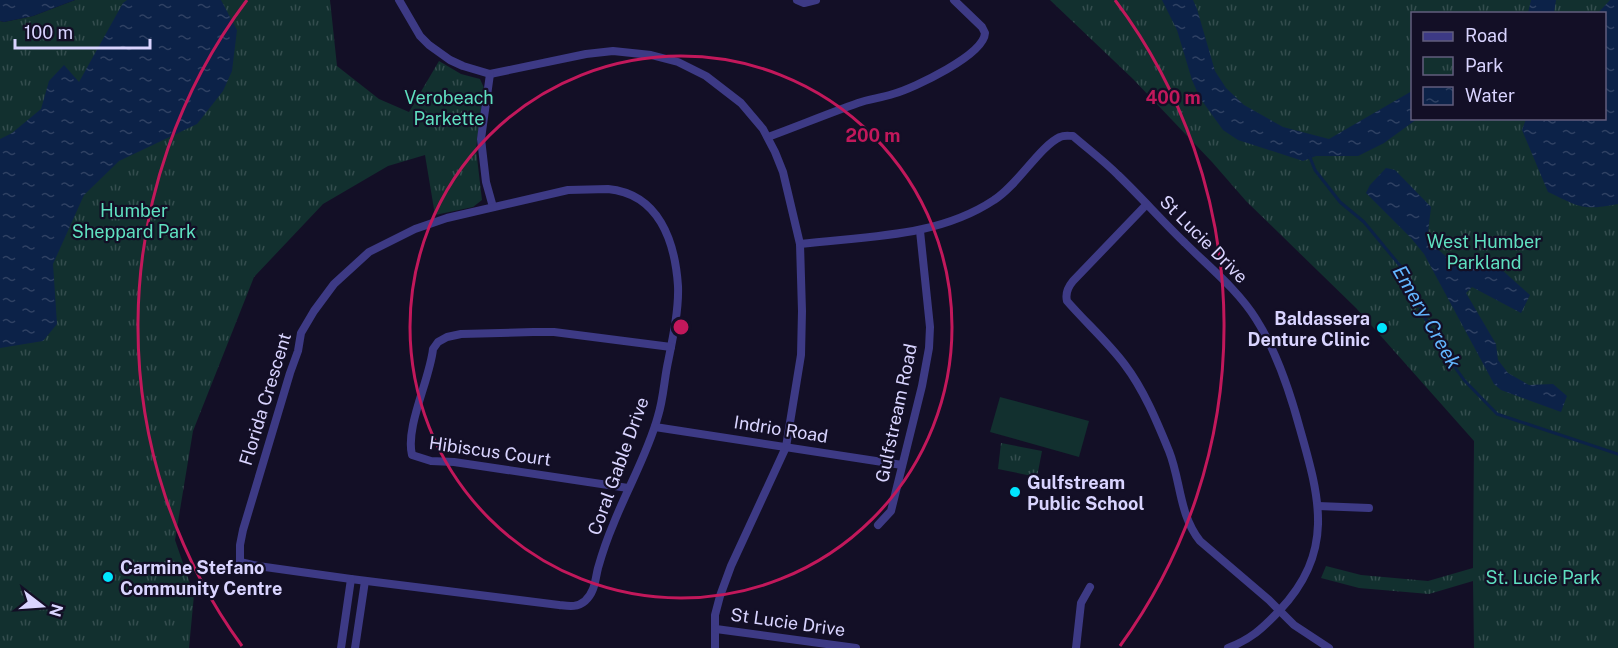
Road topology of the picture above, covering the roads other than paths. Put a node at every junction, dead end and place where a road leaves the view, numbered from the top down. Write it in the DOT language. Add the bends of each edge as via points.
graph roads {
  1 [pos="399,0"];
  2 [pos="797,0"];
  3 [pos="816,0"];
  4 [pos="954,0"];
  5 [pos="490,74"];
  6 [pos="768,137"];
  7 [pos="1146,205"];
  8 [pos="493,207"];
  9 [pos="920,231"];
  10 [pos="800,244"];
  11 [pos="671,347"];
  12 [pos="655,427"];
  13 [pos="786,447"];
  14 [pos="902,465"];
  15 [pos="628,488"];
  16 [pos="1318,506"];
  17 [pos="1369,508"];
  18 [pos="878,525"];
  19 [pos="351,579"];
  20 [pos="365,581"];
  21 [pos="1090,587"];
  22 [pos="1280,610"];
  23 [pos="716,629"];
  24 [pos="341,648"];
  25 [pos="356,648"];
  26 [pos="715,648"];
  27 [pos="856,648"];
  28 [pos="1076,648"];
  29 [pos="1228,648"];
  30 [pos="1329,648"];
  1 -- 5 [label="street" via="429,45 450,60"];
  2 -- 3 [label="street"];
  4 -- 6 [label="street" via="985,33 982,42 961,60 937,76 893,94 868,99"];
  5 -- 6 [label="street" via="613,51 663,57 706,76 732,94"];
  5 -- 8 [label="street" via="481,140"];
  6 -- 10 [label="street" via="783,172"];
  7 -- 9 [label="street, St Lucie Drive" via="1086,146 1073,136 1060,136 995,200 967,216"];
  7 -- 16 [label="street, St Lucie Drive" via="1232,289 1257,320 1294,408"];
  7 -- 22 [label="street" via="1073,281 1066,301 1112,349 1141,389 1171,455 1185,515 1194,534"];
  8 -- 11 [label="street, Coral Gable Drive" via="567,190 608,189 633,196 651,209 666,230 675,267 677,300"];
  8 -- 19 [label="street, Florida Crescent" via="430,224 369,252 334,284 301,333 243,530 240,562"];
  9 -- 10 [label="street, St Lucie Drive"];
  9 -- 14 [label="street, Gulfstream Road" via="930,335"];
  10 -- 13 [label="street" via="801,355"];
  11 -- 12 [label="street, Coral Gable Drive"];
  11 -- 15 [label="street, Hibiscus Court" via="533,332 461,334 447,337 433,349 413,430 412,455 431,461"];
  12 -- 13 [label="street, Indrio Road"];
  12 -- 15 [label="street, Coral Gable Drive"];
  13 -- 14 [label="street, Indrio Road"];
  13 -- 23 [label="street" via="731,566 717,605"];
  14 -- 18 [label="street, Gulfstream Road" via="891,511"];
  15 -- 20 [label="street, Coral Gable Drive" via="590,595 577,606"];
  16 -- 17 [label="street"];
  16 -- 22 [label="street, St Lucie Drive" via="1319,530 1312,560 1295,594"];
  19 -- 20 [label="street, Coral Gable Drive"];
  19 -- 24 [label="street"];
  20 -- 25 [label="street"];
  21 -- 28 [label="street" via="1081,603"];
  22 -- 29 [label="street, St Lucie Drive" via="1262,630"];
  22 -- 30 [label="street" via="1294,625"];
  23 -- 26 [label="street"];
  23 -- 27 [label="street, St Lucie Drive"];
}
